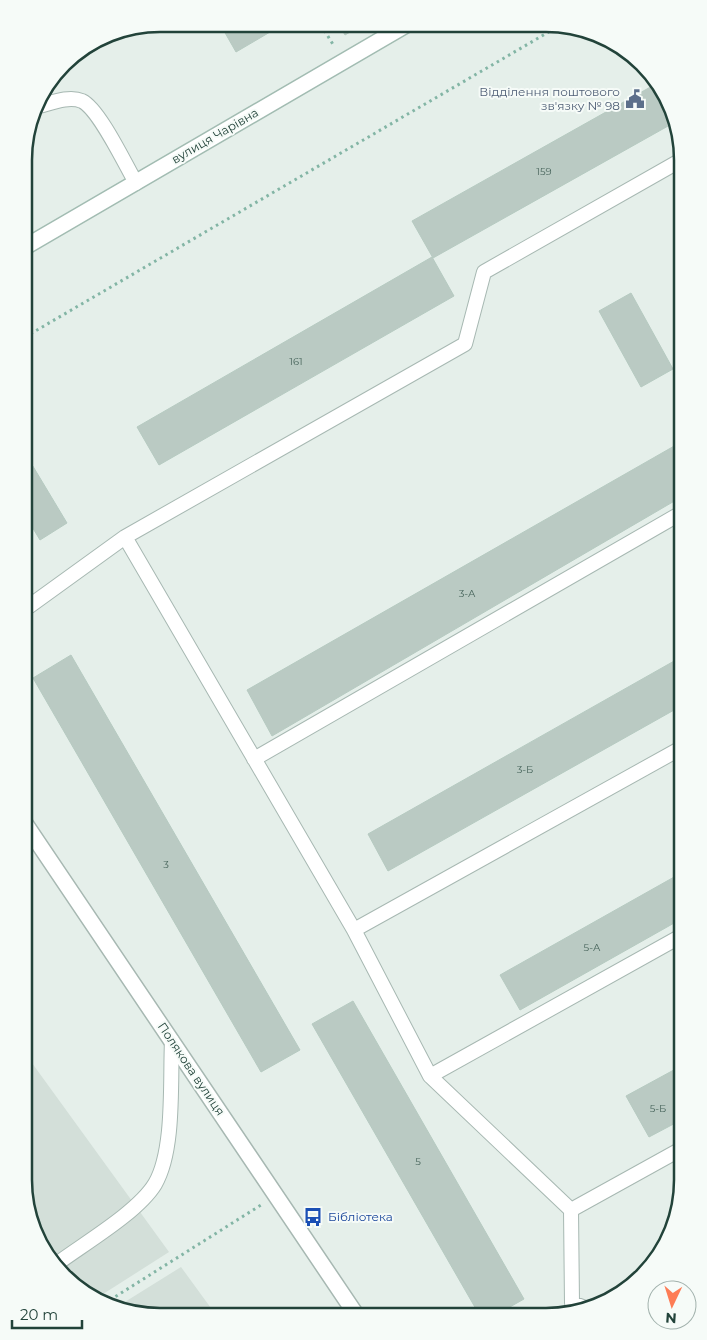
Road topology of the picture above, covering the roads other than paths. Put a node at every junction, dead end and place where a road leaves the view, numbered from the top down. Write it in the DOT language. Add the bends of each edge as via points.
graph roads {
  1 [pos="392,33"];
  2 [pos="46,105"];
  3 [pos="674,164"];
  4 [pos="136,182"];
  5 [pos="32,243"];
  6 [pos="674,517"];
  7 [pos="125,537"];
  8 [pos="32,604"];
  9 [pos="674,752"];
  10 [pos="254,759"];
  11 [pos="32,834"];
  12 [pos="354,930"];
  13 [pos="674,940"];
  14 [pos="172,1041"];
  15 [pos="430,1076"];
  16 [pos="674,1153"];
  17 [pos="571,1210"];
  18 [pos="61,1260"];
  19 [pos="575,1304"];
  20 [pos="352,1308"];
  1 -- 4 [label="street, вулиця Чарівна"];
  2 -- 4 [label="lane" via="63,100 81,101 95,112"];
  3 -- 7 [label="lane" via="484,272 465,344"];
  4 -- 5 [label="street, вулиця Чарівна"];
  6 -- 10 [label="lane"];
  7 -- 8 [label="lane"];
  7 -- 10 [label="lane"];
  9 -- 12 [label="lane"];
  10 -- 12 [label="lane"];
  11 -- 14 [label="street, Полякова вулиця"];
  12 -- 15 [label="lane"];
  13 -- 15 [label="lane"];
  14 -- 18 [label="lane" via="167,1146 155,1184 130,1210"];
  14 -- 20 [label="street, Полякова вулиця"];
  15 -- 17 [label="lane"];
  16 -- 17 [label="lane"];
  17 -- 19 [label="lane" via="572,1303"];
}
